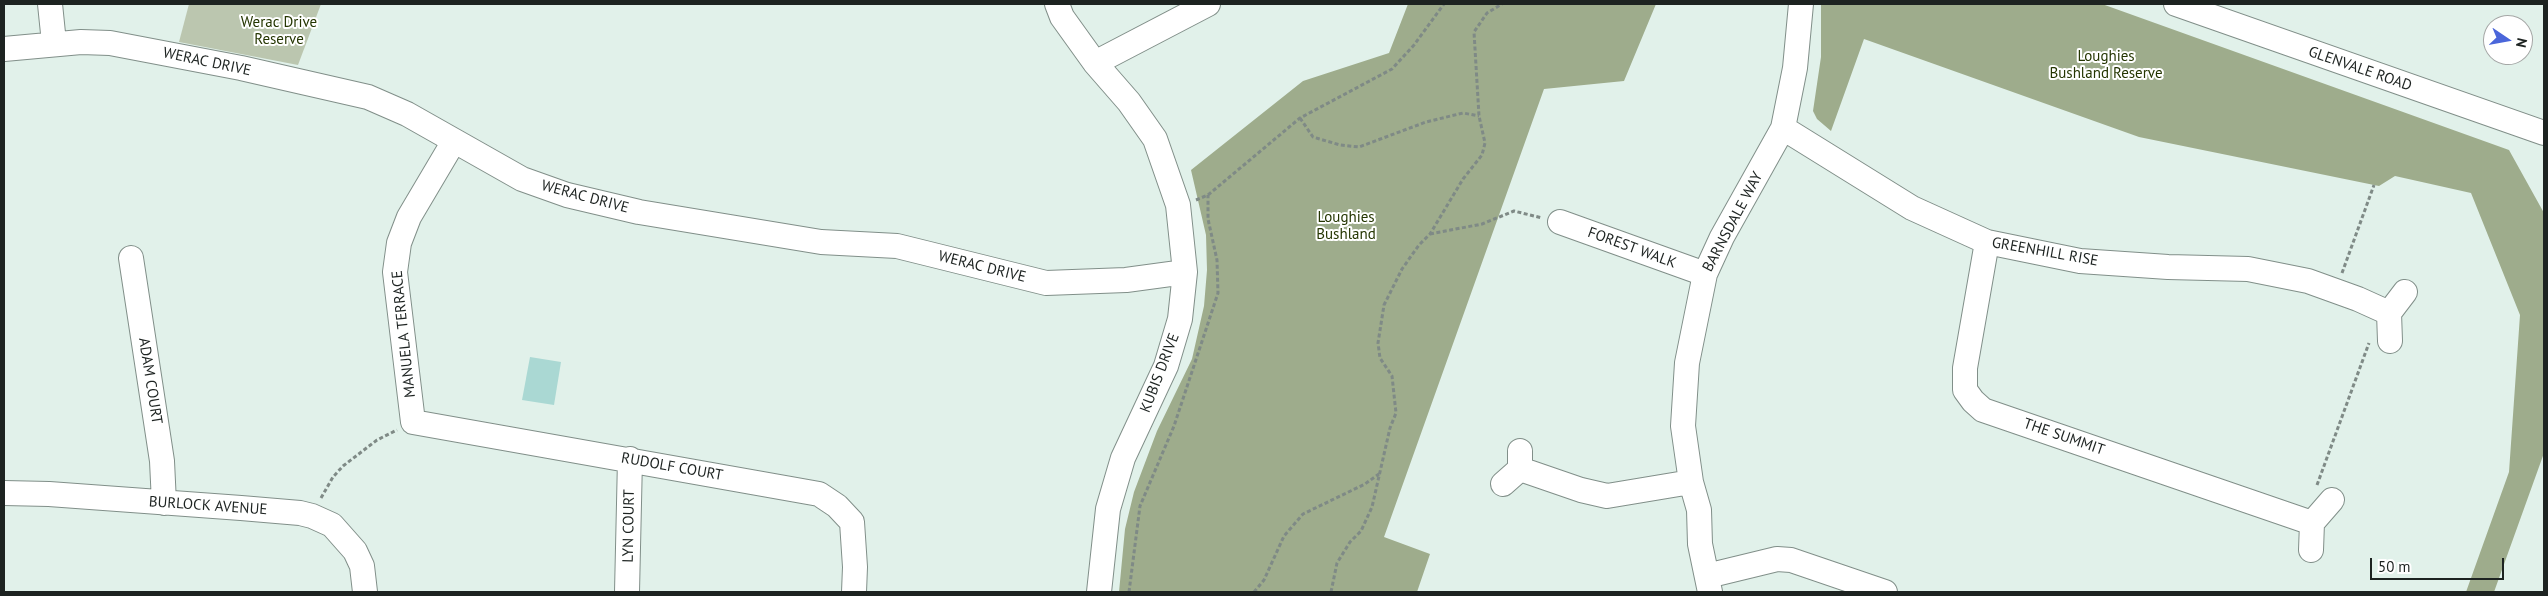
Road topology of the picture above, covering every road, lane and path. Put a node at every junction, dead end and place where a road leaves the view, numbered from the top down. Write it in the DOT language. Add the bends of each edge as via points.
graph roads {
  1 [pos="50,4"];
  2 [pos="1057,4"];
  3 [pos="1208,4"];
  4 [pos="1444,4"];
  5 [pos="1502,4"];
  6 [pos="1801,4"];
  7 [pos="2176,4"];
  8 [pos="54,44"];
  9 [pos="4,49"];
  10 [pos="1095,63"];
  11 [pos="1479,116"];
  12 [pos="1300,118"];
  13 [pos="1783,128"];
  14 [pos="2544,133"];
  15 [pos="454,141"];
  16 [pos="2374,185"];
  17 [pos="1555,220"];
  18 [pos="1430,234"];
  19 [pos="1987,242"];
  20 [pos="131,258"];
  21 [pos="1185,272"];
  22 [pos="1705,274"];
  23 [pos="2336,291"];
  24 [pos="2405,292"];
  25 [pos="2386,311"];
  26 [pos="2390,341"];
  27 [pos="413,422"];
  28 [pos="630,460"];
  29 [pos="1514,468"];
  30 [pos="1380,474"];
  31 [pos="1691,482"];
  32 [pos="4,493"];
  33 [pos="2332,500"];
  34 [pos="164,503"];
  35 [pos="312,516"];
  36 [pos="2308,521"];
  37 [pos="2311,550"];
  38 [pos="1708,584"];
  39 [pos="365,592"];
  40 [pos="627,592"];
  41 [pos="854,592"];
  42 [pos="1100,592"];
  43 [pos="1129,592"];
  44 [pos="1254,592"];
  45 [pos="1331,592"];
  46 [pos="1885,592"];
  1 -- 8 [label="street"];
  2 -- 10 [label="street, KUBIS DRIVE" via="1062,17"];
  3 -- 10 [label="street"];
  4 -- 12 [label="path" via="1392,69"];
  5 -- 11 [label="path" via="1487,13 1474,32"];
  6 -- 13 [label="street, BARNSDALE WAY" via="1795,68"];
  7 -- 14 [label="street, GLENVALE ROAD"];
  8 -- 9 [label="street, WERAC DRIVE"];
  8 -- 15 [label="street, WERAC DRIVE" via="81,42 126,46 368,97 407,114"];
  10 -- 21 [label="street, KUBIS DRIVE" via="1129,102 1155,139 1178,205"];
  11 -- 12 [label="path" via="1462,113 1426,122 1359,147 1313,137"];
  11 -- 18 [label="path" via="1485,143 1482,155 1463,178"];
  12 -- 43 [label="path" via="1208,195 1218,293 1174,426 1140,506"];
  13 -- 19 [label="street, GREENHILL RISE" via="1912,208"];
  13 -- 22 [label="street, BARNSDALE WAY"];
  15 -- 21 [label="street, WERAC DRIVE" via="510,173 547,188 639,212 821,242 897,246 1046,283 1126,280"];
  15 -- 27 [label="street, MANUELA TERRACE" via="409,217 399,244 395,272"];
  16 -- 23 [label="path"];
  17 -- 18 [label="path" via="1514,212 1482,224"];
  17 -- 22 [label="street, FOREST WALK"];
  18 -- 30 [label="path" via="1402,269 1384,304 1379,350 1380,358 1392,376 1396,413"];
  19 -- 23 [label="street, GREENHILL RISE" via="2080,261 2248,269 2308,281"];
  19 -- 36 [label="street, THE SUMMIT" via="1965,368 1966,390 1983,410"];
  20 -- 34 [label="street, ADAM COURT" via="162,462"];
  21 -- 42 [label="street, KUBIS DRIVE" via="1180,319 1166,366 1124,458 1108,509"];
  22 -- 31 [label="street, BARNSDALE WAY" via="1687,363 1683,426"];
  23 -- 25 [label="street, GREENHILL RISE"];
  24 -- 25 [label="street"];
  25 -- 26 [label="street"];
  25 -- 36 [label="path"];
  27 -- 28 [label="street, RUDOLF COURT"];
  27 -- 35 [label="path" via="377,440 343,466 333,477"];
  28 -- 40 [label="street, LYN COURT"];
  28 -- 41 [label="street, RUDOLF COURT" via="819,494 852,522"];
  29 -- 31 [label="street" via="1607,496"];
  30 -- 44 [label="path" via="1302,514 1284,536 1264,580"];
  30 -- 45 [label="path" via="1372,506 1361,531 1337,563"];
  31 -- 38 [label="street, BARNSDALE WAY"];
  32 -- 34 [label="street, BURLOCK AVENUE"];
  33 -- 36 [label="street"];
  34 -- 35 [label="street, BURLOCK AVENUE"];
  35 -- 39 [label="street, BURLOCK AVENUE" via="332,525 355,551 362,566"];
  36 -- 37 [label="street"];
  38 -- 46 [label="street" via="1777,559 1792,560"];
}
